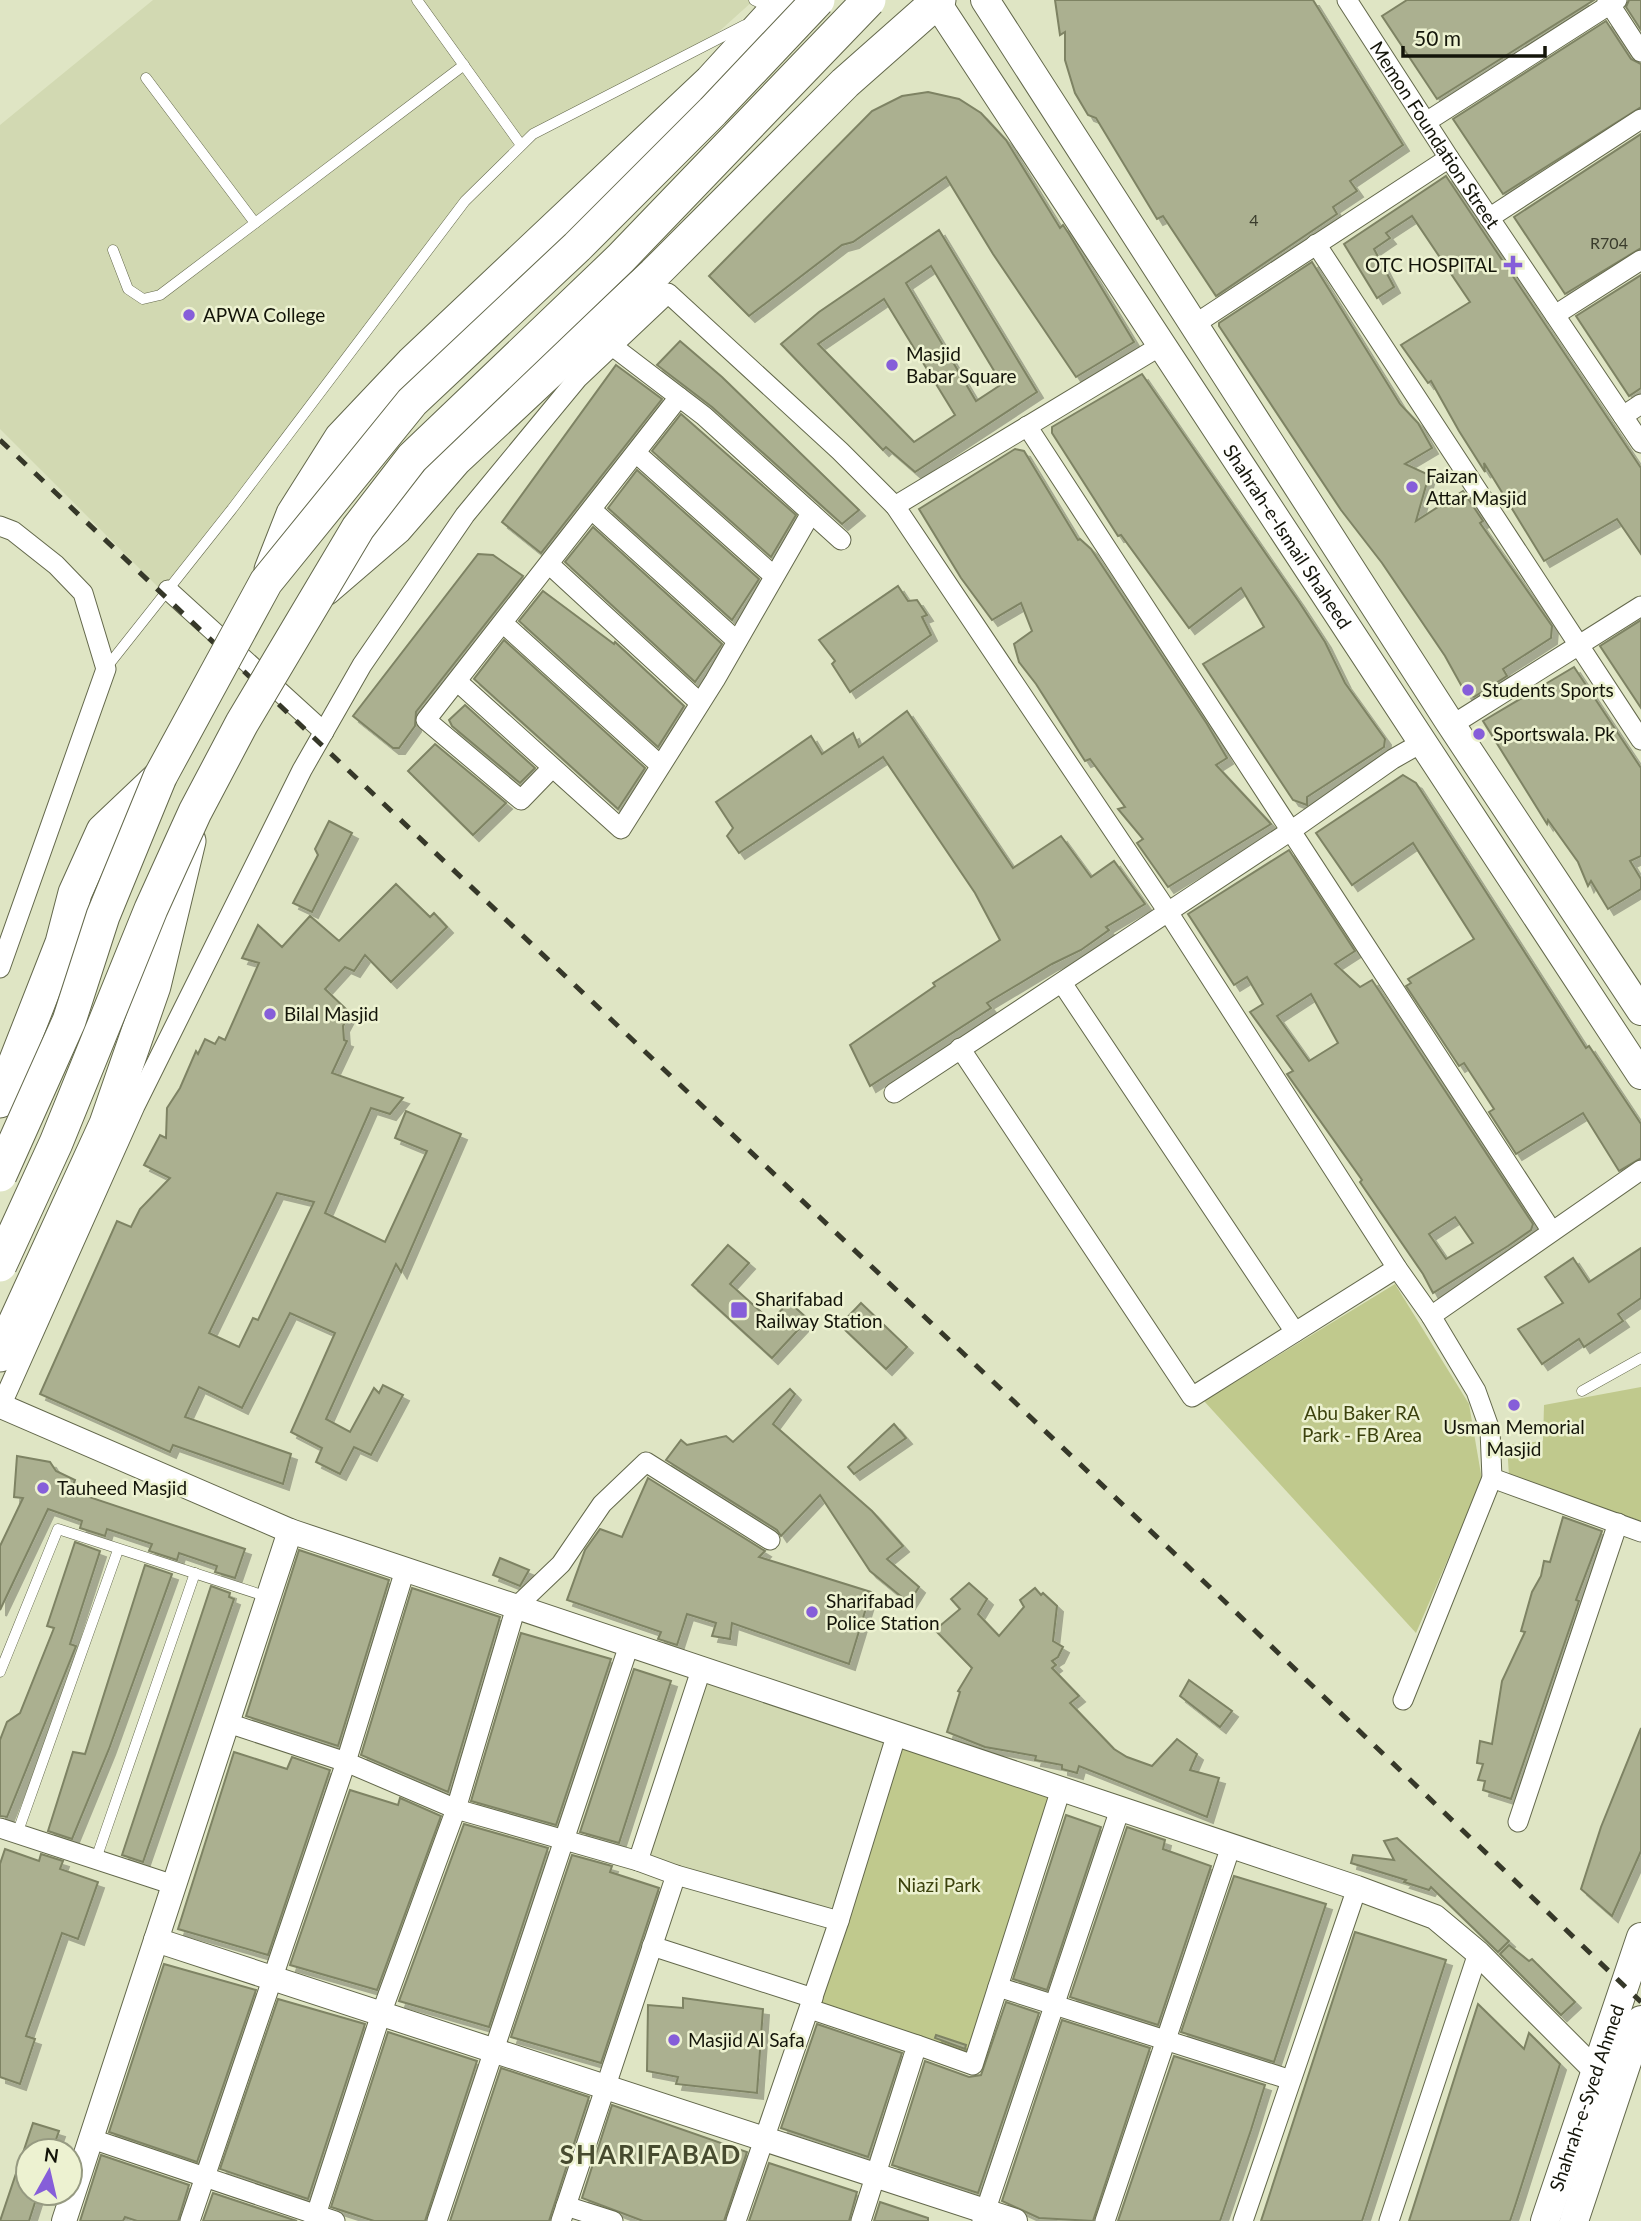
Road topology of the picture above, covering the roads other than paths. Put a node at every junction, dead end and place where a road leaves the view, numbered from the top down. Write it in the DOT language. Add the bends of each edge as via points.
graph roads {
  1 [pos="417,0"];
  2 [pos="818,0"];
  3 [pos="869,0"];
  4 [pos="985,0"];
  5 [pos="937,1"];
  6 [pos="1353,2"];
  7 [pos="1611,2"];
  8 [pos="773,3"];
  9 [pos="1641,52"];
  10 [pos="464,65"];
  11 [pos="146,78"];
  12 [pos="1641,119"];
  13 [pos="1426,122"];
  14 [pos="522,145"];
  15 [pos="1449,158"];
  16 [pos="1489,218"];
  17 [pos="255,223"];
  18 [pos="1316,244"];
  19 [pos="113,250"];
  20 [pos="1641,260"];
  21 [pos="1555,315"];
  22 [pos="1192,326"];
  23 [pos="611,345"];
  24 [pos="1162,345"];
  25 [pos="679,397"];
  26 [pos="1641,404"];
  27 [pos="1623,416"];
  28 [pos="1027,426"];
  29 [pos="1641,443"];
  30 [pos="636,453"];
  31 [pos="895,506"];
  32 [pos="592,510"];
  33 [pos="811,513"];
  34 [pos="0,526"];
  35 [pos="841,540"];
  36 [pos="550,565"];
  37 [pos="774,576"];
  38 [pos="266,582"];
  39 [pos="168,590"];
  40 [pos="320,594"];
  41 [pos="1641,606"];
  42 [pos="504,624"];
  43 [pos="737,641"];
  44 [pos="1578,646"];
  45 [pos="106,669"];
  46 [pos="459,683"];
  47 [pos="700,703"];
  48 [pos="1452,724"];
  49 [pos="324,732"];
  50 [pos="1641,740"];
  51 [pos="1423,742"];
  52 [pos="660,765"];
  53 [pos="552,768"];
  54 [pos="160,776"];
  55 [pos="195,811"];
  56 [pos="1292,830"];
  57 [pos="1168,912"];
  58 [pos="0,968"];
  59 [pos="1062,983"];
  60 [pos="1641,1012"];
  61 [pos="960,1048"];
  62 [pos="1641,1075"];
  63 [pos="894,1093"];
  64 [pos="0,1101"];
  65 [pos="1641,1170"];
  66 [pos="0,1175"];
  67 [pos="1551,1230"];
  68 [pos="0,1265"];
  69 [pos="1397,1268"];
  70 [pos="1431,1316"];
  71 [pos="1295,1332"];
  72 [pos="0,1355"];
  73 [pos="1641,1358"];
  74 [pos="1581,1391"];
  75 [pos="0,1407"];
  76 [pos="1492,1478"];
  77 [pos="1618,1523"];
  78 [pos="290,1531"];
  79 [pos="1641,1532"];
  80 [pos="770,1540"];
  81 [pos="118,1550"];
  82 [pos="405,1570"];
  83 [pos="195,1573"];
  84 [pos="269,1597"];
  85 [pos="516,1607"];
  86 [pos="629,1645"];
  87 [pos="702,1668"];
  88 [pos="0,1672"];
  89 [pos="1403,1700"];
  90 [pos="228,1723"];
  91 [pos="897,1733"];
  92 [pos="346,1762"];
  93 [pos="1061,1789"];
  94 [pos="456,1809"];
  95 [pos="1120,1809"];
  96 [pos="1518,1822"];
  97 [pos="8,1831"];
  98 [pos="563,1841"];
  99 [pos="1231,1846"];
  100 [pos="96,1859"];
  101 [pos="638,1861"];
  102 [pos="676,1875"];
  103 [pos="174,1885"];
  104 [pos="1357,1888"];
  105 [pos="839,1922"];
  106 [pos="1641,1937"];
  107 [pos="156,1940"];
  108 [pos="652,1946"];
  109 [pos="1478,1952"];
  110 [pos="271,1978"];
  111 [pos="998,1987"];
  112 [pos="811,2004"];
  113 [pos="1054,2005"];
  114 [pos="381,2014"];
  115 [pos="1634,2021"];
  116 [pos="1166,2040"];
  117 [pos="917,2045"];
  118 [pos="493,2050"];
  119 [pos="1595,2070"];
  120 [pos="1291,2080"];
  121 [pos="606,2087"];
  122 [pos="92,2139"];
  123 [pos="764,2139"];
  124 [pos="876,2176"];
  125 [pos="205,2177"];
  126 [pos="564,2213"];
  127 [pos="984,2216"];
  128 [pos="315,2218"];
  129 [pos="64,2221"];
  130 [pos="190,2221"];
  131 [pos="335,2221"];
  132 [pos="437,2221"];
  133 [pos="613,2221"];
  134 [pos="736,2221"];
  135 [pos="860,2221"];
  136 [pos="1015,2221"];
  137 [pos="1105,2221"];
  138 [pos="1243,2221"];
  139 [pos="1389,2221"];
  140 [pos="1545,2221"];
  141 [pos="1574,2221"];
  1 -- 10 [label="lane"];
  2 -- 38 [label="highway, bridge" via="587,237 412,402"];
  3 -- 40 [label="highway, bridge" via="621,258 412,458 358,528"];
  4 -- 22 [label="main road, Shahrah-e-Ismail Shaheed"];
  5 -- 24 [label="main road, Shahrah-e-Ismail Shaheed"];
  5 -- 40 [label="highway" via="845,83 654,274 455,460 396,528"];
  6 -- 13 [label="street, Memon Foundation Street"];
  7 -- 9 [label="street"];
  7 -- 13 [label="street"];
  8 -- 14 [label="lane" via="533,134"];
  8 -- 38 [label="highway, bridge" via="711,81 412,363 341,438 293,514"];
  10 -- 14 [label="lane"];
  10 -- 17 [label="lane"];
  11 -- 17 [label="lane"];
  12 -- 16 [label="street"];
  13 -- 15 [label="street, Memon Foundation Street"];
  14 -- 39 [label="lane" via="465,201"];
  15 -- 16 [label="street, Memon Foundation Street"];
  15 -- 18 [label="street"];
  16 -- 21 [label="street, Memon Foundation Street"];
  17 -- 19 [label="lane" via="154,298 143,299 128,289"];
  18 -- 22 [label="street"];
  18 -- 44 [label="street"];
  20 -- 21 [label="street"];
  21 -- 27 [label="street, Memon Foundation Street"];
  22 -- 48 [label="main road, Shahrah-e-Ismail Shaheed"];
  23 -- 25 [label="street"];
  23 -- 31 [label="street" via="668,293"];
  23 -- 49 [label="street" via="578,378 465,516 362,665"];
  24 -- 28 [label="street"];
  24 -- 51 [label="main road, Shahrah-e-Ismail Shaheed"];
  25 -- 30 [label="street"];
  25 -- 33 [label="street"];
  26 -- 27 [label="street"];
  27 -- 29 [label="street, Memon Foundation Street"];
  28 -- 31 [label="street"];
  28 -- 56 [label="street"];
  30 -- 32 [label="street"];
  30 -- 37 [label="street"];
  31 -- 57 [label="street"];
  32 -- 36 [label="street"];
  32 -- 43 [label="street"];
  33 -- 35 [label="street"];
  33 -- 37 [label="street"];
  34 -- 45 [label="street" via="56,565 83,593"];
  36 -- 42 [label="street"];
  36 -- 47 [label="street"];
  37 -- 43 [label="street"];
  38 -- 54 [label="highway, bridge"];
  39 -- 45 [label="lane"];
  39 -- 49 [label="street"];
  40 -- 55 [label="highway, bridge"];
  41 -- 44 [label="street"];
  42 -- 46 [label="street"];
  42 -- 52 [label="street"];
  43 -- 47 [label="street"];
  44 -- 48 [label="street"];
  44 -- 50 [label="street"];
  45 -- 58 [label="street"];
  46 -- 53 [label="street"];
  46 -- 53 [label="street" via="426,720 521,800"];
  47 -- 52 [label="street"];
  48 -- 60 [label="main road, Shahrah-e-Ismail Shaheed"];
  49 -- 75 [label="street" via="135,1106"];
  51 -- 56 [label="street"];
  51 -- 62 [label="main road, Shahrah-e-Ismail Shaheed"];
  52 -- 53 [label="street" via="621,829"];
  54 -- 64 [label="highway" via="103,831 75,893 61,943"];
  54 -- 66 [label="highway, bridge" via="103,916 69,1021"];
  55 -- 68 [label="highway, bridge"];
  55 -- 72 [label="highway, bridge" via="154,986 106,1124"];
  56 -- 57 [label="street"];
  56 -- 67 [label="street"];
  57 -- 59 [label="street"];
  57 -- 69 [label="street"];
  59 -- 61 [label="street"];
  59 -- 71 [label="street"];
  61 -- 63 [label="street"];
  61 -- 71 [label="street" via="1192,1397"];
  65 -- 67 [label="street"];
  67 -- 70 [label="street"];
  69 -- 70 [label="street"];
  69 -- 71 [label="street"];
  70 -- 76 [label="street" via="1476,1391 1490,1430"];
  73 -- 74 [label="lane"];
  75 -- 78 [label="street"];
  76 -- 77 [label="street"];
  76 -- 89 [label="street"];
  77 -- 79 [label="street"];
  77 -- 96 [label="street"];
  78 -- 82 [label="street"];
  78 -- 84 [label="street"];
  80 -- 85 [label="street" via="646,1462 602,1504 561,1564"];
  81 -- 83 [label="lane"];
  81 -- 88 [label="lane" via="58,1529"];
  81 -- 97 [label="lane"];
  82 -- 85 [label="street"];
  82 -- 92 [label="street"];
  83 -- 84 [label="lane"];
  83 -- 100 [label="lane"];
  84 -- 90 [label="street"];
  85 -- 86 [label="street"];
  85 -- 94 [label="street"];
  86 -- 87 [label="street"];
  86 -- 98 [label="street"];
  87 -- 91 [label="street"];
  87 -- 101 [label="street"];
  90 -- 92 [label="street"];
  90 -- 103 [label="street"];
  91 -- 93 [label="street"];
  91 -- 105 [label="street"];
  92 -- 94 [label="street"];
  92 -- 110 [label="street"];
  93 -- 95 [label="street"];
  93 -- 111 [label="street"];
  94 -- 98 [label="street"];
  94 -- 114 [label="street"];
  95 -- 99 [label="street"];
  95 -- 113 [label="street"];
  97 -- 100 [label="street"];
  98 -- 101 [label="street"];
  98 -- 118 [label="street"];
  99 -- 104 [label="street"];
  99 -- 116 [label="street"];
  100 -- 103 [label="street"];
  101 -- 102 [label="street"];
  102 -- 105 [label="street"];
  102 -- 108 [label="street"];
  103 -- 107 [label="street"];
  104 -- 109 [label="street" via="1435,1917"];
  104 -- 120 [label="street"];
  105 -- 112 [label="street"];
  106 -- 115 [label="main road, Shahrah-e-Syed Ahmed"];
  107 -- 110 [label="street"];
  107 -- 122 [label="street"];
  108 -- 112 [label="street"];
  108 -- 121 [label="street"];
  109 -- 119 [label="street"];
  109 -- 139 [label="street"];
  110 -- 114 [label="street"];
  110 -- 125 [label="street"];
  111 -- 113 [label="street"];
  111 -- 117 [label="street" via="973,2065"];
  112 -- 117 [label="street"];
  112 -- 123 [label="street"];
  113 -- 116 [label="street"];
  113 -- 127 [label="street"];
  114 -- 118 [label="street"];
  114 -- 128 [label="street"];
  115 -- 119 [label="main road, Shahrah-e-Syed Ahmed"];
  115 -- 141 [label="main road, Shahrah-e-Syed Ahmed"];
  116 -- 120 [label="street"];
  116 -- 137 [label="street"];
  117 -- 124 [label="street"];
  118 -- 121 [label="street"];
  118 -- 132 [label="street"];
  119 -- 140 [label="main road, Shahrah-e-Syed Ahmed"];
  120 -- 138 [label="street"];
  121 -- 123 [label="street"];
  121 -- 126 [label="street"];
  122 -- 125 [label="street"];
  122 -- 129 [label="street"];
  123 -- 124 [label="street"];
  123 -- 134 [label="street"];
  124 -- 127 [label="street"];
  124 -- 135 [label="street"];
  125 -- 128 [label="street"];
  125 -- 130 [label="street"];
  126 -- 133 [label="street"];
  127 -- 136 [label="street"];
  128 -- 131 [label="street"];
}
